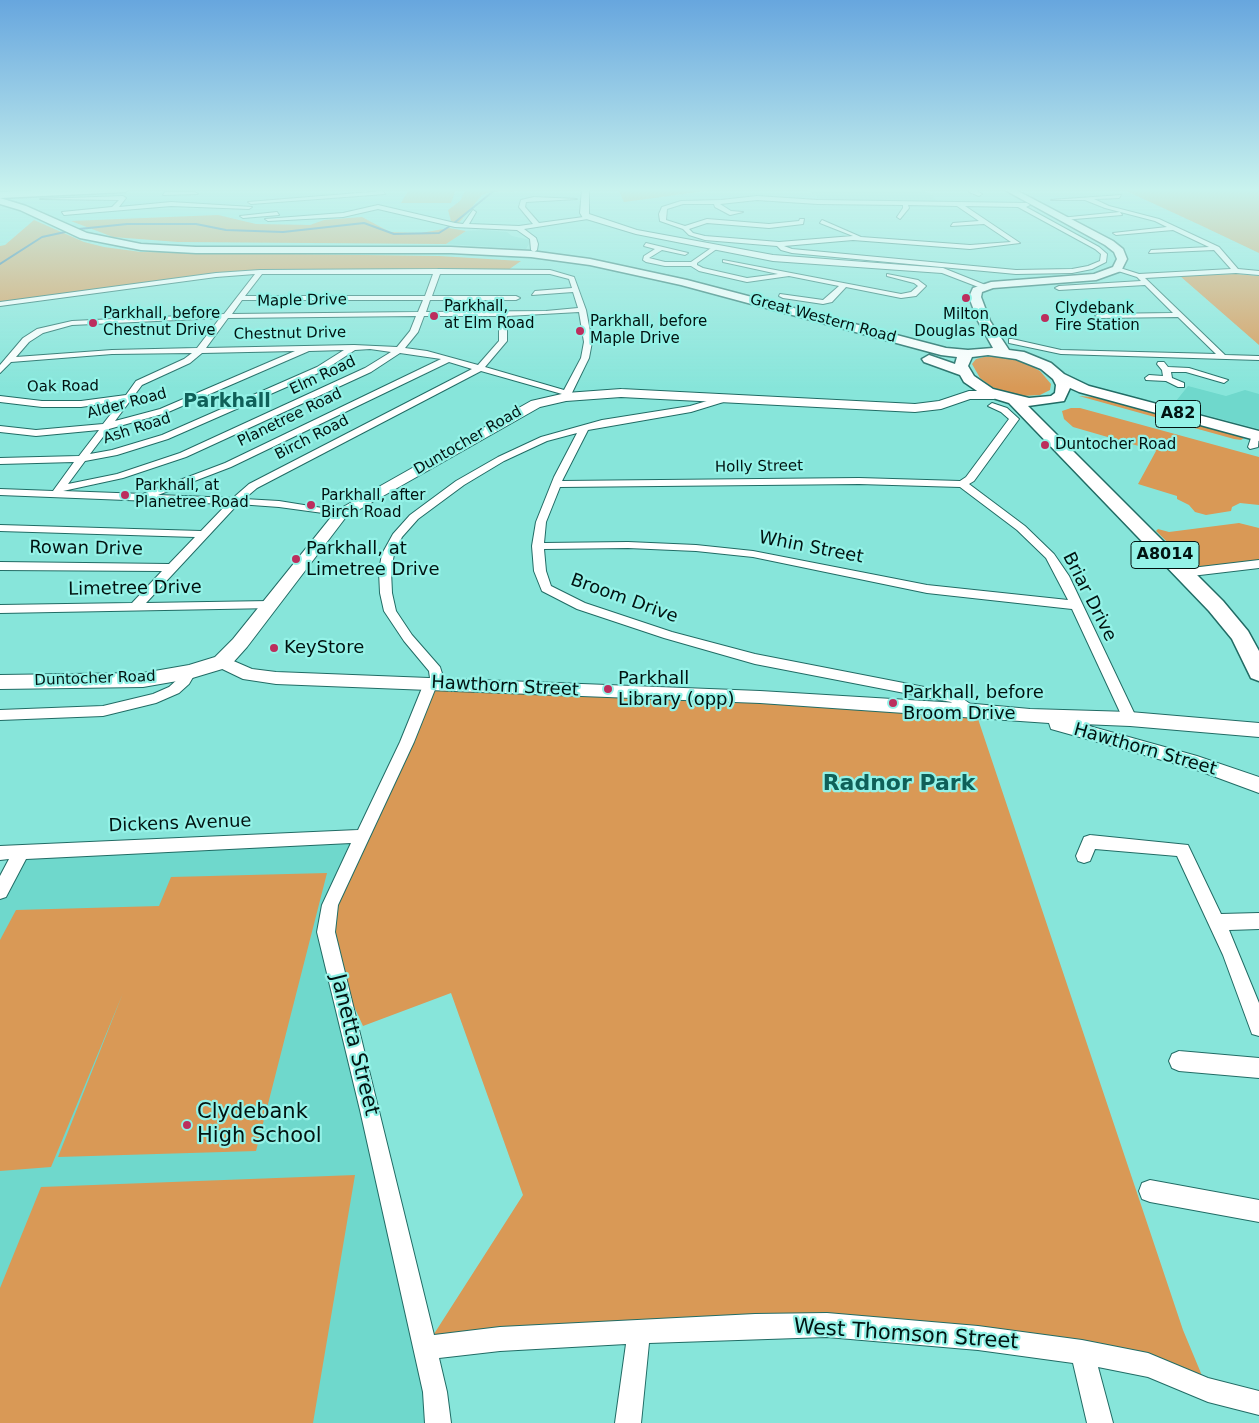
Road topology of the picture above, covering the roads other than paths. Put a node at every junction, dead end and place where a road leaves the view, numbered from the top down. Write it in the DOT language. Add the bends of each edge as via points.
graph roads {
  1 [pos="383,255"];
  2 [pos="525,255"];
  3 [pos="650,255"];
  4 [pos="705,255"];
  5 [pos="733,255"];
  6 [pos="760,255"];
  7 [pos="816,255"];
  8 [pos="1104,255"];
  9 [pos="1121,255"];
  10 [pos="1223,255"];
  11 [pos="724,261"];
  12 [pos="694,264"];
  13 [pos="715,268"];
  14 [pos="893,268"];
  15 [pos="1117,269"];
  16 [pos="438,271"];
  17 [pos="1236,271"];
  18 [pos="1259,273"];
  19 [pos="789,274"];
  20 [pos="258,275"];
  21 [pos="1139,276"];
  22 [pos="1147,283"];
  23 [pos="844,285"];
  24 [pos="984,286"];
  25 [pos="1059,288"];
  26 [pos="575,290"];
  27 [pos="535,293"];
  28 [pos="784,296"];
  29 [pos="240,298"];
  30 [pos="427,298"];
  31 [pos="516,298"];
  32 [pos="3,306"];
  33 [pos="582,310"];
  34 [pos="503,313"];
  35 [pos="422,314"];
  36 [pos="1179,315"];
  37 [pos="226,316"];
  38 [pos="1099,316"];
  39 [pos="984,321"];
  40 [pos="1008,346"];
  41 [pos="310,347"];
  42 [pos="354,347"];
  43 [pos="201,349"];
  44 [pos="400,349"];
  45 [pos="970,353"];
  46 [pos="1152,354"];
  47 [pos="1222,356"];
  48 [pos="1259,358"];
  49 [pos="448,359"];
  50 [pos="8,360"];
  51 [pos="480,368"];
  52 [pos="1166,369"];
  53 [pos="0,370"];
  54 [pos="966,376"];
  55 [pos="1059,377"];
  56 [pos="1149,378"];
  57 [pos="1168,379"];
  58 [pos="1224,380"];
  59 [pos="1181,385"];
  60 [pos="566,395"];
  61 [pos="127,397"];
  62 [pos="727,398"];
  63 [pos="0,399"];
  64 [pos="956,399"];
  65 [pos="1056,399"];
  66 [pos="993,400"];
  67 [pos="1015,401"];
  68 [pos="105,427"];
  69 [pos="585,427"];
  70 [pos="0,429"];
  71 [pos="1257,442"];
  72 [pos="1061,446"];
  73 [pos="80,459"];
  74 [pos="0,461"];
  75 [pos="556,484"];
  76 [pos="962,484"];
  77 [pos="0,492"];
  78 [pos="57,492"];
  79 [pos="142,497"];
  80 [pos="236,500"];
  81 [pos="341,514"];
  82 [pos="0,528"];
  83 [pos="204,534"];
  84 [pos="538,546"];
  85 [pos="1259,564"];
  86 [pos="0,566"];
  87 [pos="171,568"];
  88 [pos="1183,573"];
  89 [pos="270,605"];
  90 [pos="1076,605"];
  91 [pos="135,607"];
  92 [pos="0,609"];
  93 [pos="222,662"];
  94 [pos="189,672"];
  95 [pos="1259,673"];
  96 [pos="0,682"];
  97 [pos="435,683"];
  98 [pos="968,710"];
  99 [pos="0,715"];
  100 [pos="1030,716"];
  101 [pos="1130,719"];
  102 [pos="1259,730"];
  103 [pos="1259,785"];
  104 [pos="362,836"];
  105 [pos="0,853"];
  106 [pos="21,853"];
  107 [pos="1084,856"];
  108 [pos="0,892"];
  109 [pos="1259,921"];
  110 [pos="1216,922"];
  111 [pos="1259,1028"];
  112 [pos="1179,1061"];
  113 [pos="1259,1068"];
  114 [pos="1150,1190"];
  115 [pos="1259,1211"];
  116 [pos="639,1332"];
  117 [pos="425,1348"];
  118 [pos="1082,1352"];
  119 [pos="1259,1403"];
  120 [pos="438,1423"];
  121 [pos="628,1423"];
  122 [pos="1100,1423"];
  1 -- 54 [label="main road, Great Western Road / A82" via="521,261 574,268 670,288 934,360"];
  2 -- 45 [label="main road, Great Western Road / A82" via="560,258 658,276 946,352"];
  3 -- 12 [label="street" via="645,259 665,264"];
  4 -- 12 [label="street"];
  5 -- 11 [label="street"];
  6 -- 14 [label="street"];
  7 -- 14 [label="street"];
  8 -- 14 [label="street" via="1103,262 1090,268 1064,272"];
  9 -- 15 [label="main road"];
  10 -- 17 [label="street"];
  11 -- 13 [label="street"];
  11 -- 19 [label="street"];
  12 -- 19 [label="street" via="701,270 747,280"];
  14 -- 23 [label="street" via="922,286 913,294 902,296"];
  14 -- 24 [label="street" via="949,273"];
  15 -- 21 [label="street"];
  15 -- 24 [label="main road" via="1082,279"];
  16 -- 20 [label="street"];
  16 -- 26 [label="street" via="533,271 572,278"];
  16 -- 30 [label="street, Elm Road"];
  17 -- 18 [label="street"];
  17 -- 21 [label="street"];
  19 -- 23 [label="street"];
  20 -- 29 [label="street"];
  20 -- 32 [label="street"];
  21 -- 22 [label="street"];
  22 -- 25 [label="street"];
  22 -- 36 [label="street"];
  23 -- 28 [label="street" via="823,302"];
  24 -- 39 [label="main road" via="977,290 975,297"];
  26 -- 27 [label="street"];
  26 -- 33 [label="street"];
  29 -- 30 [label="street"];
  29 -- 37 [label="street"];
  30 -- 31 [label="street"];
  30 -- 35 [label="street, Elm Road"];
  33 -- 34 [label="street, Maple Drive"];
  33 -- 60 [label="street" via="588,342 585,358"];
  34 -- 35 [label="street, Maple Drive"];
  34 -- 51 [label="street, Birch Road" via="502,341"];
  35 -- 37 [label="street, Maple Drive"];
  35 -- 44 [label="street, Elm Road" via="414,332"];
  36 -- 38 [label="street"];
  36 -- 47 [label="street"];
  37 -- 43 [label="street"];
  37 -- 50 [label="street, Maple Drive" via="72,323 40,331 26,340"];
  39 -- 40 [label="main road" via="998,346"];
  39 -- 45 [label="main road" via="978,329 977,347"];
  40 -- 45 [label="main road, A82"];
  40 -- 46 [label="street" via="1061,352"];
  40 -- 55 [label="main road, A82"];
  41 -- 42 [label="street, Chestnut Drive"];
  41 -- 43 [label="street, Chestnut Drive"];
  41 -- 68 [label="street, Alder Road" via="163,411"];
  42 -- 44 [label="street, Chestnut Drive"];
  42 -- 73 [label="street, Ash Road" via="320,368 164,436 114,453"];
  43 -- 50 [label="street, Chestnut Drive"];
  43 -- 61 [label="street" via="186,361 147,378"];
  44 -- 49 [label="street, Chestnut Drive"];
  44 -- 78 [label="street, Elm Road" via="368,370 183,455"];
  45 -- 54 [label="main road" via="962,361"];
  46 -- 47 [label="street"];
  46 -- 52 [label="street"];
  47 -- 48 [label="street"];
  49 -- 51 [label="street, Chestnut Drive"];
  49 -- 79 [label="street, Planetree Road" via="228,464"];
  50 -- 53 [label="street"];
  51 -- 60 [label="street, Chestnut Drive"];
  51 -- 80 [label="street, Birch Road" via="295,462 253,486"];
  52 -- 57 [label="street"];
  52 -- 58 [label="street" via="1186,370"];
  54 -- 64 [label="main road"];
  54 -- 66 [label="main road, A82"];
  55 -- 65 [label="main road" via="1063,389"];
  55 -- 71 [label="main road, A82" via="1084,389"];
  56 -- 57 [label="street"];
  57 -- 59 [label="street"];
  60 -- 62 [label="main road, Duntocher Road" via="621,393"];
  60 -- 81 [label="main road, Duntocher Road" via="523,410"];
  61 -- 63 [label="street, Oak Road" via="62,404"];
  61 -- 68 [label="street"];
  62 -- 64 [label="main road, Duntocher Road" via="915,408"];
  62 -- 69 [label="street" via="691,409"];
  64 -- 66 [label="main road, Duntocher Road" via="974,394"];
  65 -- 67 [label="main road, A82"];
  65 -- 71 [label="main road, A82" via="1103,406"];
  65 -- 72 [label="main road, A8014" via="1048,411 1059,433"];
  66 -- 67 [label="main road, A82"];
  66 -- 76 [label="street" via="1014,419"];
  67 -- 72 [label="main road, A8014" via="1045,434"];
  68 -- 70 [label="street, Alder Road" via="36,433"];
  68 -- 73 [label="street"];
  69 -- 75 [label="street, Broom Drive"];
  69 -- 97 [label="street" via="544,439 460,482 414,517 397,536 388,554 385,571 390,611 435,670"];
  72 -- 88 [label="main road, A8014"];
  73 -- 74 [label="street, Ash Road"];
  73 -- 78 [label="street"];
  75 -- 76 [label="street, Holly Street" via="859,481"];
  75 -- 84 [label="street, Broom Drive" via="541,522"];
  76 -- 90 [label="street, Briar Drive" via="1021,528 1050,556"];
  77 -- 78 [label="street"];
  78 -- 79 [label="street"];
  79 -- 80 [label="street"];
  80 -- 81 [label="street"];
  80 -- 83 [label="street, Birch Road"];
  81 -- 89 [label="main road, Duntocher Road"];
  82 -- 83 [label="street"];
  83 -- 87 [label="street, Birch Road"];
  84 -- 90 [label="street, Whin Street" via="628,545 753,554 927,589"];
  84 -- 98 [label="street, Broom Drive" via="540,572 546,588 581,606 755,659 955,698"];
  85 -- 88 [label="street"];
  86 -- 87 [label="street, Rowan Drive"];
  87 -- 91 [label="street, Birch Road"];
  88 -- 95 [label="main road, A8014" via="1241,636"];
  89 -- 91 [label="street, Limetree Drive"];
  89 -- 93 [label="main road, Duntocher Road"];
  90 -- 101 [label="street, Briar Drive"];
  91 -- 92 [label="street, Limetree Drive"];
  93 -- 94 [label="main road, Duntocher Road"];
  93 -- 97 [label="street, Hawthorn Street" via="248,675"];
  94 -- 96 [label="main road, Duntocher Road" via="143,680"];
  94 -- 99 [label="street" via="184,682 174,690 156,698 103,711"];
  97 -- 98 [label="street, Hawthorn Street"];
  97 -- 104 [label="street, Janetta Street"];
  98 -- 100 [label="street, Hawthorn Street"];
  100 -- 101 [label="street, Hawthorn Street"];
  100 -- 103 [label="street, Hawthorn Street" via="1197,763"];
  101 -- 102 [label="street, Hawthorn Street"];
  104 -- 106 [label="street, Dickens Avenue"];
  104 -- 117 [label="street, Janetta Street" via="330,905 326,932"];
  105 -- 106 [label="street, Dickens Avenue"];
  106 -- 108 [label="street"];
  107 -- 110 [label="street" via="1090,842 1182,850"];
  109 -- 110 [label="street"];
  110 -- 111 [label="street"];
  112 -- 113 [label="street"];
  114 -- 115 [label="street"];
  116 -- 117 [label="street, West Thomson Street" via="500,1339"];
  116 -- 118 [label="street, West Thomson Street" via="828,1325 978,1338"];
  116 -- 121 [label="street"];
  117 -- 120 [label="street, Janetta Street"];
  118 -- 119 [label="street, West Thomson Street" via="1148,1365 1208,1390"];
  118 -- 122 [label="street"];
}
